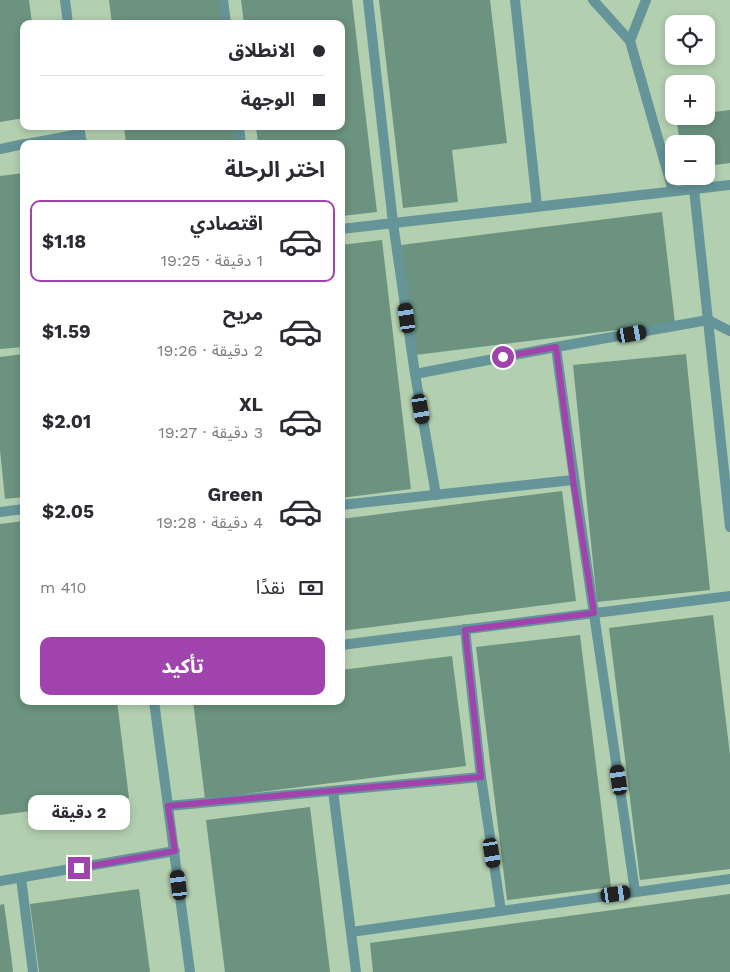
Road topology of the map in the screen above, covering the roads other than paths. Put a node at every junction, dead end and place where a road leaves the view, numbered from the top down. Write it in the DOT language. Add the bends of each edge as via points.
graph roads {
  1 [pos="66,0"];
  2 [pos="223,0"];
  3 [pos="368,0"];
  4 [pos="515,0"];
  5 [pos="593,0"];
  6 [pos="646,0"];
  7 [pos="68,20"];
  8 [pos="226,20"];
  9 [pos="630,41"];
  10 [pos="80,135"];
  11 [pos="49,140"];
  12 [pos="20,145"];
  13 [pos="0,149"];
  14 [pos="730,184"];
  15 [pos="694,188"];
  16 [pos="673,191"];
  17 [pos="537,206"];
  18 [pos="393,223"];
  19 [pos="345,229"];
  20 [pos="708,320"];
  21 [pos="730,331"];
  22 [pos="556,347"];
  23 [pos="415,374"];
  24 [pos="725,440"];
  25 [pos="573,480"];
  26 [pos="436,495"];
  27 [pos="345,506"];
  28 [pos="20,510"];
  29 [pos="0,512"];
  30 [pos="730,527"];
  31 [pos="730,596"];
  32 [pos="594,613"];
  33 [pos="465,630"];
  34 [pos="345,645"];
  35 [pos="155,705"];
  36 [pos="481,777"];
  37 [pos="333,791"];
  38 [pos="168,806"];
  39 [pos="175,851"];
  40 [pos="21,878"];
  41 [pos="730,879"];
  42 [pos="0,881"];
  43 [pos="635,892"];
  44 [pos="501,910"];
  45 [pos="351,932"];
  46 [pos="33,972"];
  47 [pos="190,972"];
  48 [pos="356,972"];
  1 -- 7 [label="street"];
  2 -- 8 [label="street"];
  3 -- 18 [label="street"];
  4 -- 17 [label="street"];
  5 -- 9 [label="street"];
  6 -- 9 [label="street"];
  9 -- 16 [label="street"];
  10 -- 11 [label="street"];
  12 -- 13 [label="street"];
  14 -- 15 [label="street"];
  15 -- 16 [label="street"];
  15 -- 20 [label="street"];
  16 -- 17 [label="street"];
  17 -- 18 [label="street"];
  18 -- 19 [label="street"];
  18 -- 23 [label="street"];
  20 -- 21 [label="street"];
  20 -- 22 [label="street"];
  20 -- 24 [label="street"];
  22 -- 23 [label="street"];
  22 -- 25 [label="street"];
  23 -- 26 [label="street"];
  24 -- 30 [label="street"];
  25 -- 26 [label="street"];
  25 -- 32 [label="street"];
  26 -- 27 [label="street"];
  28 -- 29 [label="street"];
  31 -- 32 [label="street"];
  32 -- 33 [label="street"];
  32 -- 43 [label="street"];
  33 -- 34 [label="street"];
  33 -- 36 [label="street"];
  35 -- 38 [label="street"];
  36 -- 37 [label="street"];
  36 -- 44 [label="street"];
  37 -- 38 [label="street"];
  37 -- 45 [label="street"];
  38 -- 39 [label="street"];
  39 -- 40 [label="street"];
  39 -- 47 [label="street"];
  40 -- 42 [label="street"];
  40 -- 46 [label="street"];
  41 -- 43 [label="street"];
  43 -- 44 [label="street"];
  44 -- 45 [label="street"];
  45 -- 48 [label="street"];
}
